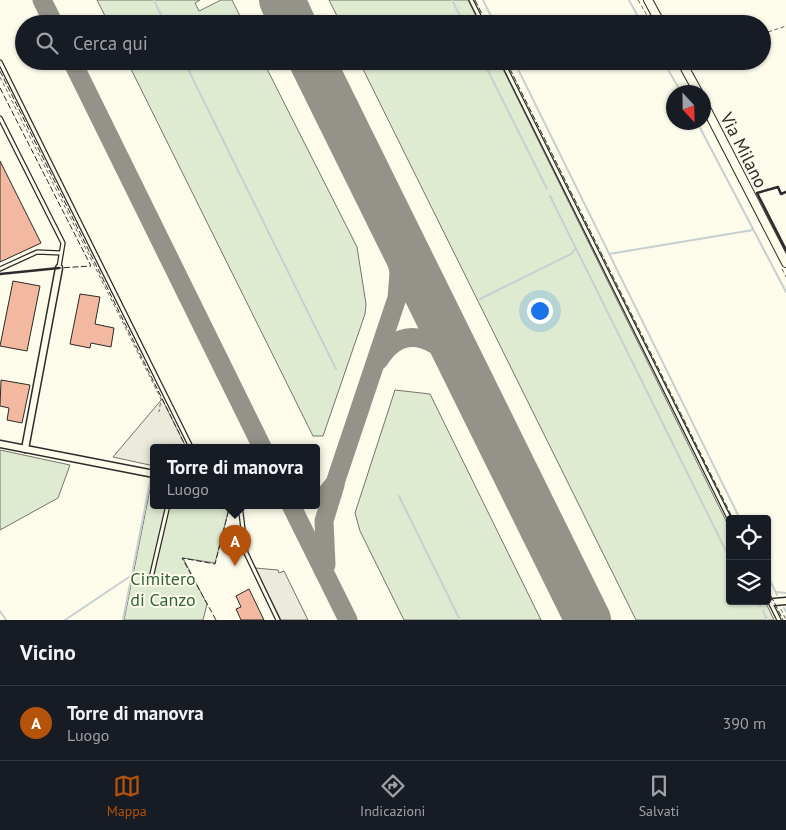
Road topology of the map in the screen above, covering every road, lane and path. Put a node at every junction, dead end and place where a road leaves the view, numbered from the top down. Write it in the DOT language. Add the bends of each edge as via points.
graph roads {
  1 [pos="471,0"];
  2 [pos="638,0"];
  3 [pos="648,0"];
  4 [pos="478,15"];
  5 [pos="647,15"];
  6 [pos="656,15"];
  7 [pos="786,26"];
  8 [pos="771,31"];
  9 [pos="0,62"];
  10 [pos="506,70"];
  11 [pos="686,70"];
  12 [pos="0,77"];
  13 [pos="694,85"];
  14 [pos="0,118"];
  15 [pos="711,118"];
  16 [pos="62,253"];
  17 [pos="786,263"];
  18 [pos="59,268"];
  19 [pos="0,269"];
  20 [pos="159,412"];
  21 [pos="0,444"];
  22 [pos="190,444"];
  23 [pos="25,449"];
  24 [pos="150,473"];
  25 [pos="167,509"];
  26 [pos="240,509"];
  27 [pos="728,515"];
  28 [pos="151,578"];
  29 [pos="786,601"];
  30 [pos="772,602"];
  31 [pos="780,609"];
  32 [pos="278,620"];
  33 [pos="779,620"];
  34 [pos="786,620"];
  1 -- 4 [label="lane"];
  2 -- 5 [label="path"];
  3 -- 6 [label="street"];
  7 -- 8 [label="path"];
  9 -- 22 [label="lane"];
  10 -- 27 [label="lane"];
  11 -- 13 [label="street"];
  12 -- 20 [label="path" via="161,399"];
  14 -- 16 [label="lane" via="63,243"];
  15 -- 17 [label="street, Via Milano"];
  16 -- 18 [label="lane"];
  16 -- 19 [label="lane" via="37,252"];
  18 -- 23 [label="street"];
  21 -- 23 [label="street"];
  23 -- 24 [label="street"];
  25 -- 28 [label="lane"];
  26 -- 32 [label="lane" via="246,553"];
  29 -- 30 [label="street"];
  30 -- 33 [label="lane"];
  31 -- 34 [label="path"];
}
